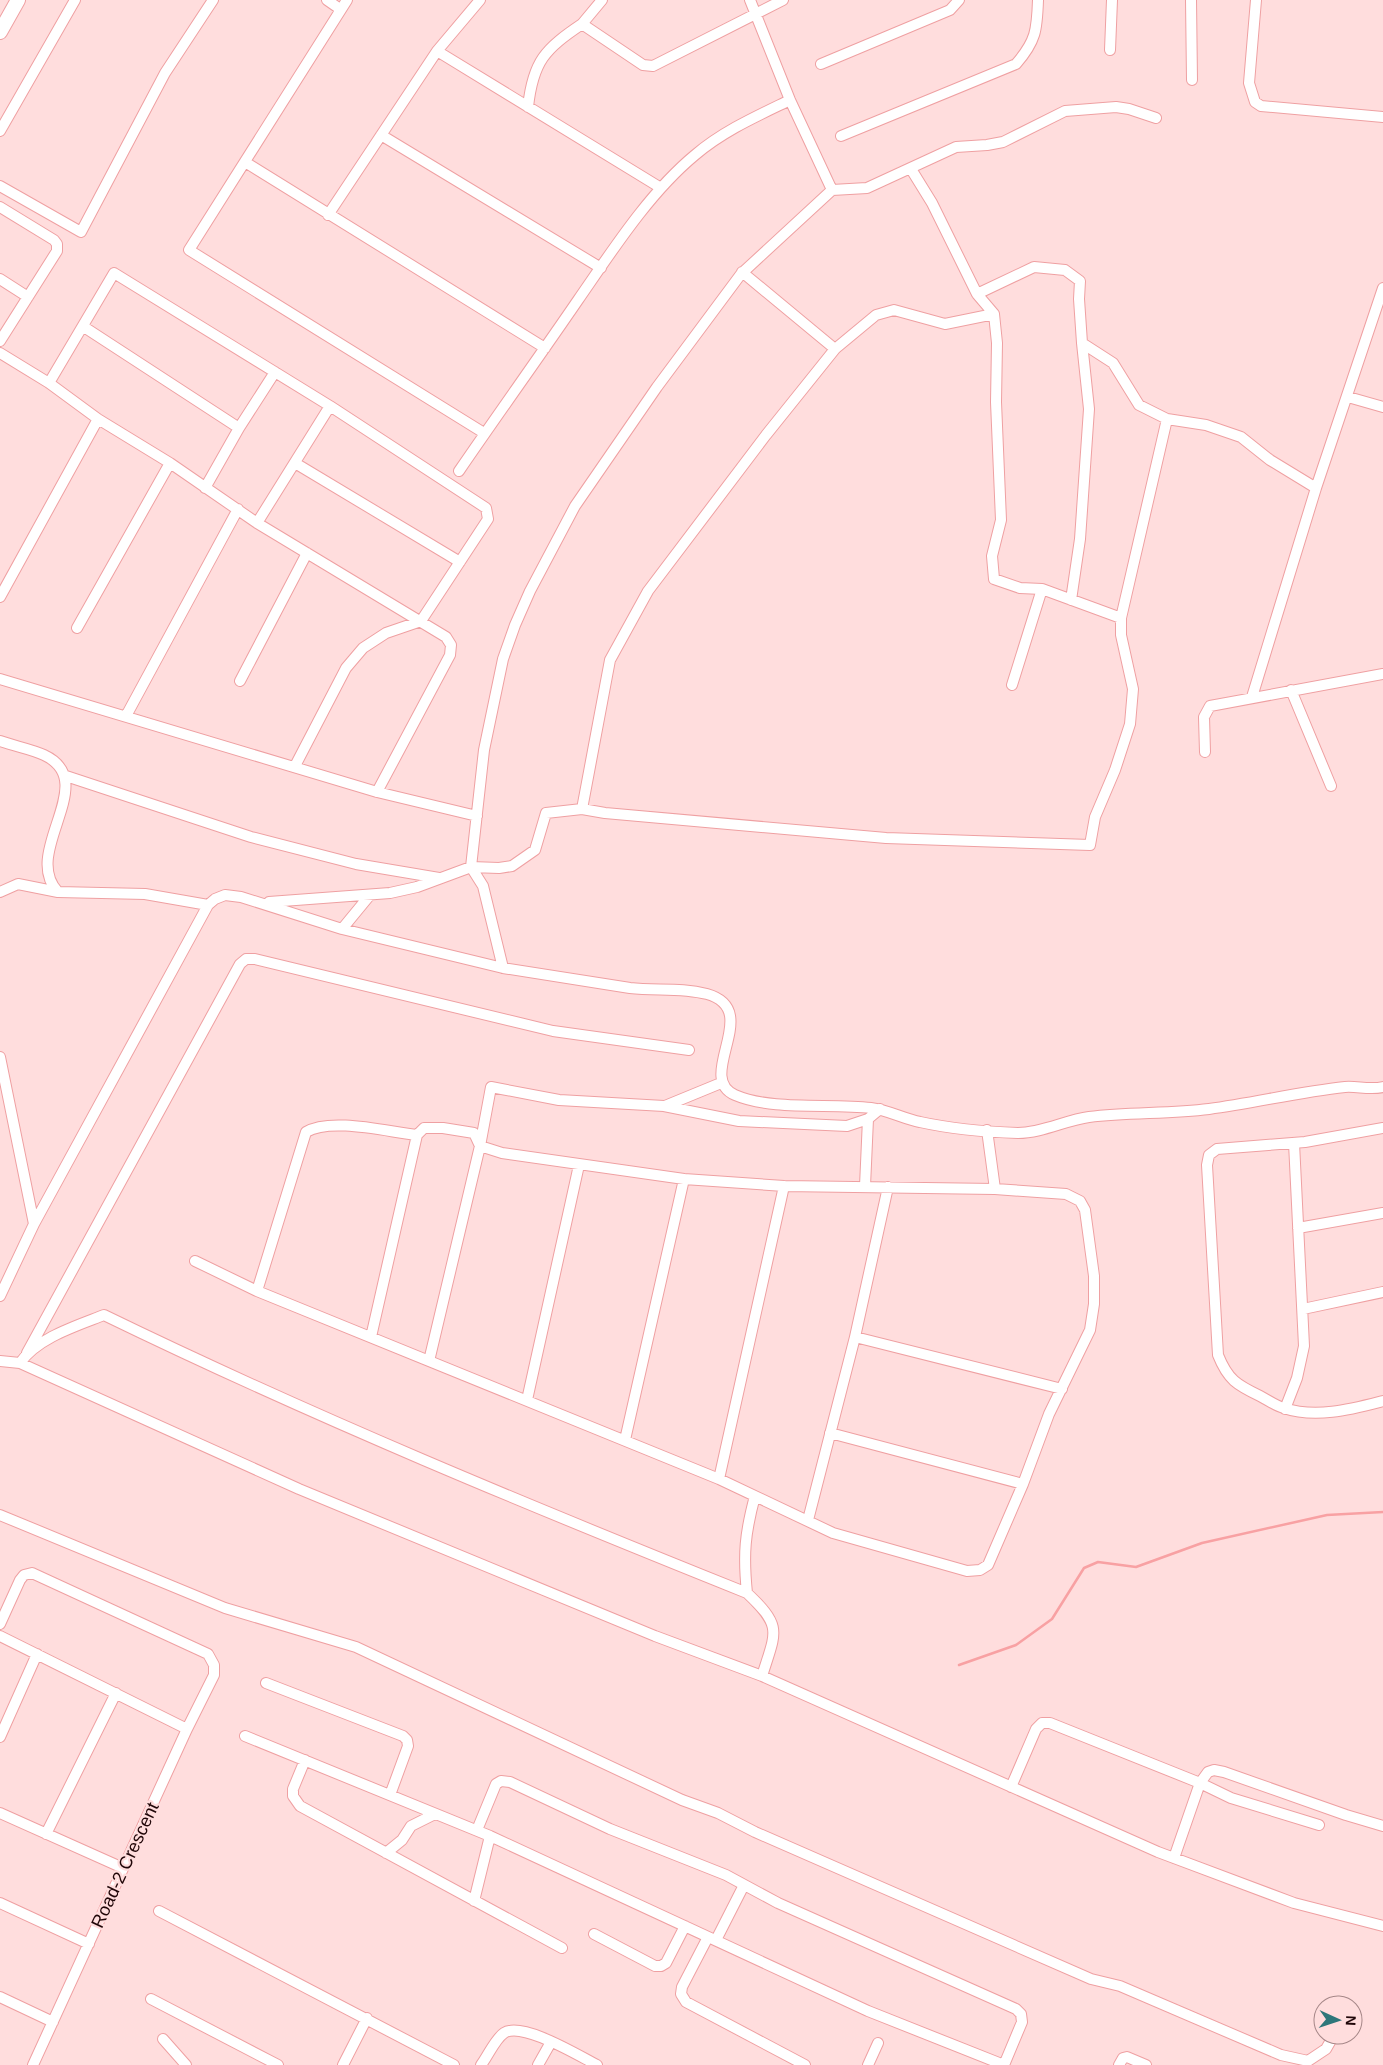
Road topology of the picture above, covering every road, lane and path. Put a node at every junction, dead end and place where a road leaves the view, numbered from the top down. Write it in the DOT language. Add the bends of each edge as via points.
graph roads {
  1 [pos="18,0"];
  2 [pos="76,0"];
  3 [pos="213,0"];
  4 [pos="327,0"];
  5 [pos="347,0"];
  6 [pos="480,0"];
  7 [pos="602,0"];
  8 [pos="750,0"];
  9 [pos="783,0"];
  10 [pos="960,0"];
  11 [pos="1038,0"];
  12 [pos="1112,0"];
  13 [pos="1191,0"];
  14 [pos="1256,0"];
  15 [pos="340,10"];
  16 [pos="755,13"];
  17 [pos="582,24"];
  18 [pos="0,32"];
  19 [pos="1110,50"];
  20 [pos="437,52"];
  21 [pos="821,64"];
  22 [pos="1192,80"];
  23 [pos="790,100"];
  24 [pos="528,107"];
  25 [pos="1156,118"];
  26 [pos="1383,118"];
  27 [pos="0,130"];
  28 [pos="381,135"];
  29 [pos="841,136"];
  30 [pos="245,162"];
  31 [pos="911,169"];
  32 [pos="0,186"];
  33 [pos="661,188"];
  34 [pos="832,190"];
  35 [pos="0,207"];
  36 [pos="328,215"];
  37 [pos="601,268"];
  38 [pos="742,272"];
  39 [pos="0,278"];
  40 [pos="1383,288"];
  41 [pos="977,294"];
  42 [pos="28,297"];
  43 [pos="994,314"];
  44 [pos="84,327"];
  45 [pos="0,341"];
  46 [pos="1082,343"];
  47 [pos="545,348"];
  48 [pos="835,349"];
  49 [pos="0,354"];
  50 [pos="275,372"];
  51 [pos="49,383"];
  52 [pos="1348,397"];
  53 [pos="330,406"];
  54 [pos="1383,407"];
  55 [pos="98,419"];
  56 [pos="1167,419"];
  57 [pos="239,428"];
  58 [pos="484,433"];
  59 [pos="170,463"];
  60 [pos="295,463"];
  61 [pos="459,471"];
  62 [pos="205,488"];
  63 [pos="1316,488"];
  64 [pos="238,509"];
  65 [pos="257,524"];
  66 [pos="307,554"];
  67 [pos="460,562"];
  68 [pos="1042,589"];
  69 [pos="0,597"];
  70 [pos="1071,600"];
  71 [pos="1121,618"];
  72 [pos="421,621"];
  73 [pos="78,628"];
  74 [pos="1382,677"];
  75 [pos="0,679"];
  76 [pos="240,681"];
  77 [pos="1012,685"];
  78 [pos="1291,690"];
  79 [pos="1252,697"];
  80 [pos="126,716"];
  81 [pos="0,741"];
  82 [pos="1206,752"];
  83 [pos="295,766"];
  84 [pos="66,776"];
  85 [pos="1331,786"];
  86 [pos="377,792"];
  87 [pos="582,809"];
  88 [pos="477,816"];
  89 [pos="471,866"];
  90 [pos="440,878"];
  91 [pos="0,892"];
  92 [pos="58,892"];
  93 [pos="370,895"];
  94 [pos="263,902"];
  95 [pos="208,905"];
  96 [pos="342,929"];
  97 [pos="503,968"];
  98 [pos="689,1050"];
  99 [pos="0,1057"];
  100 [pos="722,1083"];
  101 [pos="1383,1087"];
  102 [pos="664,1106"];
  103 [pos="880,1109"];
  104 [pos="868,1119"];
  105 [pos="1383,1128"];
  106 [pos="987,1130"];
  107 [pos="417,1135"];
  108 [pos="1294,1143"];
  109 [pos="480,1146"];
  110 [pos="579,1165"];
  111 [pos="684,1179"];
  112 [pos="784,1186"];
  113 [pos="865,1186"];
  114 [pos="888,1187"];
  115 [pos="995,1189"];
  116 [pos="1383,1213"];
  117 [pos="34,1224"];
  118 [pos="1298,1228"];
  119 [pos="195,1260"];
  120 [pos="257,1291"];
  121 [pos="1383,1292"];
  122 [pos="0,1296"];
  123 [pos="1303,1308"];
  124 [pos="371,1337"];
  125 [pos="855,1337"];
  126 [pos="26,1354"];
  127 [pos="0,1361"];
  128 [pos="430,1361"];
  129 [pos="20,1363"];
  130 [pos="1062,1389"];
  131 [pos="526,1400"];
  132 [pos="1383,1401"];
  133 [pos="1285,1409"];
  134 [pos="830,1434"];
  135 [pos="625,1440"];
  136 [pos="719,1479"];
  137 [pos="1022,1484"];
  138 [pos="756,1496"];
  139 [pos="0,1515"];
  140 [pos="808,1520"];
  141 [pos="747,1593"];
  142 [pos="0,1624"];
  143 [pos="0,1636"];
  144 [pos="37,1654"];
  145 [pos="762,1676"];
  146 [pos="266,1683"];
  147 [pos="116,1693"];
  148 [pos="187,1729"];
  149 [pos="245,1736"];
  150 [pos="0,1737"];
  151 [pos="304,1760"];
  152 [pos="1200,1783"];
  153 [pos="1011,1787"];
  154 [pos="390,1795"];
  155 [pos="0,1813"];
  156 [pos="435,1814"];
  157 [pos="1319,1825"];
  158 [pos="1383,1826"];
  159 [pos="477,1830"];
  160 [pos="46,1834"];
  161 [pos="490,1836"];
  162 [pos="386,1853"];
  163 [pos="1174,1858"];
  164 [pos="123,1868"];
  165 [pos="744,1886"];
  166 [pos="474,1900"];
  167 [pos="0,1903"];
  168 [pos="159,1911"];
  169 [pos="685,1926"];
  170 [pos="1383,1926"];
  171 [pos="594,1934"];
  172 [pos="712,1938"];
  173 [pos="89,1944"];
  174 [pos="562,1948"];
  175 [pos="0,1997"];
  176 [pos="150,1999"];
  177 [pos="367,2018"];
  178 [pos="53,2022"];
  179 [pos="163,2039"];
  180 [pos="551,2042"];
  181 [pos="878,2043"];
  182 [pos="1328,2045"];
  183 [pos="435,2054"];
  184 [pos="34,2065"];
  185 [pos="186,2065"];
  186 [pos="278,2065"];
  187 [pos="342,2065"];
  188 [pos="436,2065"];
  189 [pos="454,2065"];
  190 [pos="481,2065"];
  191 [pos="538,2065"];
  192 [pos="598,2065"];
  193 [pos="805,2065"];
  194 [pos="868,2065"];
  195 [pos="1119,2065"];
  196 [pos="1146,2065"];
  1 -- 18 [label="main road"];
  2 -- 27 [label="street"];
  3 -- 32 [label="street" via="165,73 81,232"];
  4 -- 15 [label="street"];
  5 -- 15 [label="street"];
  6 -- 20 [label="street"];
  7 -- 17 [label="street"];
  8 -- 16 [label="street"];
  9 -- 16 [label="street"];
  10 -- 21 [label="street" via="950,10"];
  11 -- 29 [label="street" via="1035,36 1016,64"];
  12 -- 19 [label="street"];
  13 -- 22 [label="street"];
  14 -- 26 [label="street" via="1249,83 1255,102 1262,106"];
  15 -- 30 [label="street"];
  16 -- 17 [label="street" via="653,66 643,65"];
  16 -- 23 [label="street"];
  17 -- 24 [label="street" via="547,51 530,85"];
  20 -- 24 [label="street"];
  20 -- 28 [label="street"];
  23 -- 33 [label="street" via="716,139 694,155"];
  23 -- 34 [label="street"];
  24 -- 33 [label="street"];
  25 -- 31 [label="street" via="1129,108 1064,110 1003,142 956,147"];
  28 -- 36 [label="street"];
  28 -- 37 [label="street"];
  30 -- 36 [label="street"];
  30 -- 58 [label="street" via="189,250"];
  31 -- 34 [label="street" via="867,188"];
  31 -- 41 [label="street" via="932,203"];
  33 -- 37 [label="street"];
  34 -- 38 [label="street"];
  35 -- 42 [label="street" via="57,244 57,251"];
  36 -- 47 [label="street"];
  37 -- 47 [label="street"];
  38 -- 48 [label="street"];
  38 -- 88 [label="street" via="575,506 530,590 504,660 484,750"];
  39 -- 42 [label="street"];
  40 -- 52 [label="street"];
  41 -- 43 [label="street"];
  41 -- 46 [label="street" via="1034,267 1065,270 1080,281"];
  42 -- 45 [label="street"];
  43 -- 48 [label="street" via="945,324 894,310 876,314"];
  43 -- 68 [label="street" via="1001,520 992,556 994,578 1020,588"];
  44 -- 50 [label="street" via="114,274"];
  44 -- 51 [label="street"];
  44 -- 57 [label="street"];
  46 -- 56 [label="street" via="1113,363 1139,405"];
  46 -- 70 [label="street" via="1089,409 1080,539"];
  47 -- 58 [label="street"];
  48 -- 87 [label="street" via="648,591 610,660"];
  49 -- 51 [label="street"];
  50 -- 53 [label="street"];
  50 -- 57 [label="street"];
  51 -- 55 [label="street"];
  52 -- 54 [label="street"];
  52 -- 63 [label="street"];
  53 -- 60 [label="street"];
  53 -- 67 [label="street" via="486,508 488,519"];
  55 -- 59 [label="street"];
  55 -- 69 [label="street"];
  56 -- 63 [label="street" via="1206,425 1241,437 1270,460"];
  56 -- 71 [label="street"];
  57 -- 62 [label="street"];
  58 -- 61 [label="street"];
  59 -- 62 [label="street"];
  59 -- 73 [label="street"];
  60 -- 65 [label="street"];
  60 -- 67 [label="street"];
  62 -- 64 [label="street"];
  63 -- 79 [label="street"];
  64 -- 65 [label="street"];
  64 -- 80 [label="street"];
  65 -- 66 [label="street"];
  66 -- 72 [label="street"];
  66 -- 76 [label="street"];
  67 -- 72 [label="street"];
  68 -- 70 [label="street"];
  68 -- 77 [label="street"];
  70 -- 71 [label="street"];
  71 -- 87 [label="street" via="1121,635 1133,689 1130,724 1095,817 1090,845 886,838"];
  72 -- 83 [label="street" via="400,627 363,648 346,668"];
  72 -- 86 [label="street" via="446,637 451,645 450,655"];
  74 -- 78 [label="street"];
  75 -- 80 [label="street"];
  78 -- 79 [label="street"];
  78 -- 85 [label="street"];
  79 -- 82 [label="street" via="1210,706 1206,711"];
  80 -- 83 [label="street"];
  81 -- 84 [label="street" via="45,755"];
  83 -- 86 [label="street"];
  84 -- 90 [label="street" via="260,839 356,864"];
  84 -- 92 [label="street" via="65,792 47,858 46,874"];
  86 -- 88 [label="street"];
  87 -- 89 [label="street" via="546,813 535,850 512,866"];
  88 -- 89 [label="street"];
  89 -- 90 [label="street"];
  89 -- 97 [label="street" via="483,886"];
  90 -- 93 [label="street" via="417,887"];
  91 -- 92 [label="street" via="18,884"];
  92 -- 95 [label="street" via="145,894"];
  93 -- 94 [label="street"];
  93 -- 96 [label="street"];
  94 -- 95 [label="street" via="225,896"];
  94 -- 96 [label="street"];
  95 -- 117 [label="street"];
  96 -- 97 [label="street"];
  97 -- 100 [label="street" via="630,988 668,988 708,994 729,1011 731,1023 721,1072"];
  98 -- 126 [label="street" via="553,1031 246,958"];
  99 -- 117 [label="street"];
  100 -- 102 [label="street"];
  100 -- 103 [label="street" via="734,1094 758,1102"];
  101 -- 106 [label="street" via="1346,1087 1208,1109 1090,1117 1021,1133"];
  102 -- 104 [label="street" via="739,1121 847,1126"];
  102 -- 109 [label="street" via="559,1100 491,1087"];
  103 -- 104 [label="street"];
  103 -- 106 [label="street" via="918,1122"];
  104 -- 113 [label="street"];
  105 -- 108 [label="street"];
  106 -- 115 [label="street"];
  107 -- 109 [label="street" via="424,1128 466,1131 474,1133"];
  107 -- 120 [label="street" via="330,1125 314,1127 306,1132"];
  107 -- 124 [label="street"];
  108 -- 118 [label="street"];
  108 -- 133 [label="street" via="1217,1149 1209,1155 1207,1165 1218,1355 1225,1372 1238,1385"];
  109 -- 110 [label="street" via="502,1153"];
  109 -- 128 [label="street"];
  110 -- 111 [label="street"];
  110 -- 131 [label="street"];
  111 -- 112 [label="street"];
  111 -- 135 [label="street"];
  112 -- 113 [label="street"];
  112 -- 136 [label="street"];
  113 -- 114 [label="street"];
  114 -- 115 [label="street"];
  114 -- 125 [label="street"];
  115 -- 130 [label="street" via="1066,1194 1080,1201 1085,1210 1094,1276 1094,1304 1090,1330"];
  116 -- 118 [label="street"];
  117 -- 122 [label="street"];
  118 -- 123 [label="street"];
  119 -- 120 [label="street"];
  120 -- 124 [label="street"];
  121 -- 123 [label="street"];
  123 -- 133 [label="street" via="1304,1346 1297,1378"];
  124 -- 128 [label="street"];
  125 -- 130 [label="street"];
  125 -- 134 [label="street"];
  126 -- 129 [label="street"];
  126 -- 141 [label="street" via="66,1330 104,1315 204,1364 410,1455"];
  127 -- 129 [label="street"];
  128 -- 131 [label="street"];
  129 -- 145 [label="street" via="299,1489 655,1636"];
  130 -- 137 [label="street"];
  131 -- 135 [label="street"];
  132 -- 133 [label="street" via="1328,1412"];
  134 -- 137 [label="street"];
  134 -- 140 [label="street"];
  135 -- 136 [label="street"];
  136 -- 138 [label="street"];
  137 -- 140 [label="street" via="988,1564 980,1570 967,1571 833,1533"];
  138 -- 140 [label="street"];
  138 -- 141 [label="street" via="748,1522 744,1556"];
  139 -- 182 [label="street" via="225,1608 356,1647 682,1800 1091,1979 1120,1986 1281,2055 1308,2061"];
  141 -- 145 [label="street" via="771,1619 775,1633"];
  142 -- 148 [label="street, Road-2 Crescent" via="24,1575 32,1574 208,1654 214,1664 214,1675"];
  143 -- 144 [label="street"];
  144 -- 147 [label="street"];
  144 -- 150 [label="street"];
  145 -- 153 [label="street"];
  146 -- 154 [label="street" via="403,1736 408,1746"];
  147 -- 148 [label="street"];
  147 -- 160 [label="street"];
  148 -- 164 [label="street, Road-2 Crescent"];
  149 -- 151 [label="street"];
  151 -- 154 [label="street"];
  151 -- 162 [label="street" via="293,1789 296,1802"];
  152 -- 153 [label="street" via="1050,1723 1042,1723 1036,1729"];
  152 -- 157 [label="street" via="1231,1798"];
  152 -- 158 [label="street" via="1208,1772 1224,1772"];
  152 -- 163 [label="street"];
  153 -- 163 [label="street"];
  154 -- 156 [label="street"];
  155 -- 160 [label="street"];
  156 -- 159 [label="street"];
  156 -- 162 [label="street" via="411,1826 402,1840"];
  159 -- 161 [label="street"];
  159 -- 165 [label="street" via="496,1784 510,1782 610,1829 726,1875"];
  160 -- 164 [label="street"];
  161 -- 166 [label="street"];
  161 -- 169 [label="street"];
  162 -- 166 [label="street"];
  163 -- 170 [label="street" via="1294,1903"];
  164 -- 173 [label="street, Road-2 Crescent"];
  165 -- 172 [label="street"];
  165 -- 172 [label="street" via="1016,2009 1022,2022 1004,2065 868,2011"];
  166 -- 174 [label="street"];
  167 -- 173 [label="street"];
  168 -- 177 [label="street"];
  169 -- 171 [label="street" via="666,1963 661,1966 655,1966"];
  169 -- 172 [label="street"];
  172 -- 193 [label="street" via="682,1987 681,1994 686,2002"];
  173 -- 178 [label="street, Road-2 Crescent"];
  175 -- 178 [label="street"];
  176 -- 186 [label="street"];
  177 -- 183 [label="street"];
  177 -- 187 [label="street"];
  178 -- 184 [label="street, Road-2 Crescent"];
  179 -- 185 [label="street"];
  180 -- 190 [label="street" via="512,2030 504,2033"];
  180 -- 191 [label="street"];
  180 -- 192 [label="street"];
  181 -- 194 [label="street"];
  183 -- 188 [label="street"];
  183 -- 189 [label="street"];
  195 -- 196 [label="street" via="1127,2057"];
}
